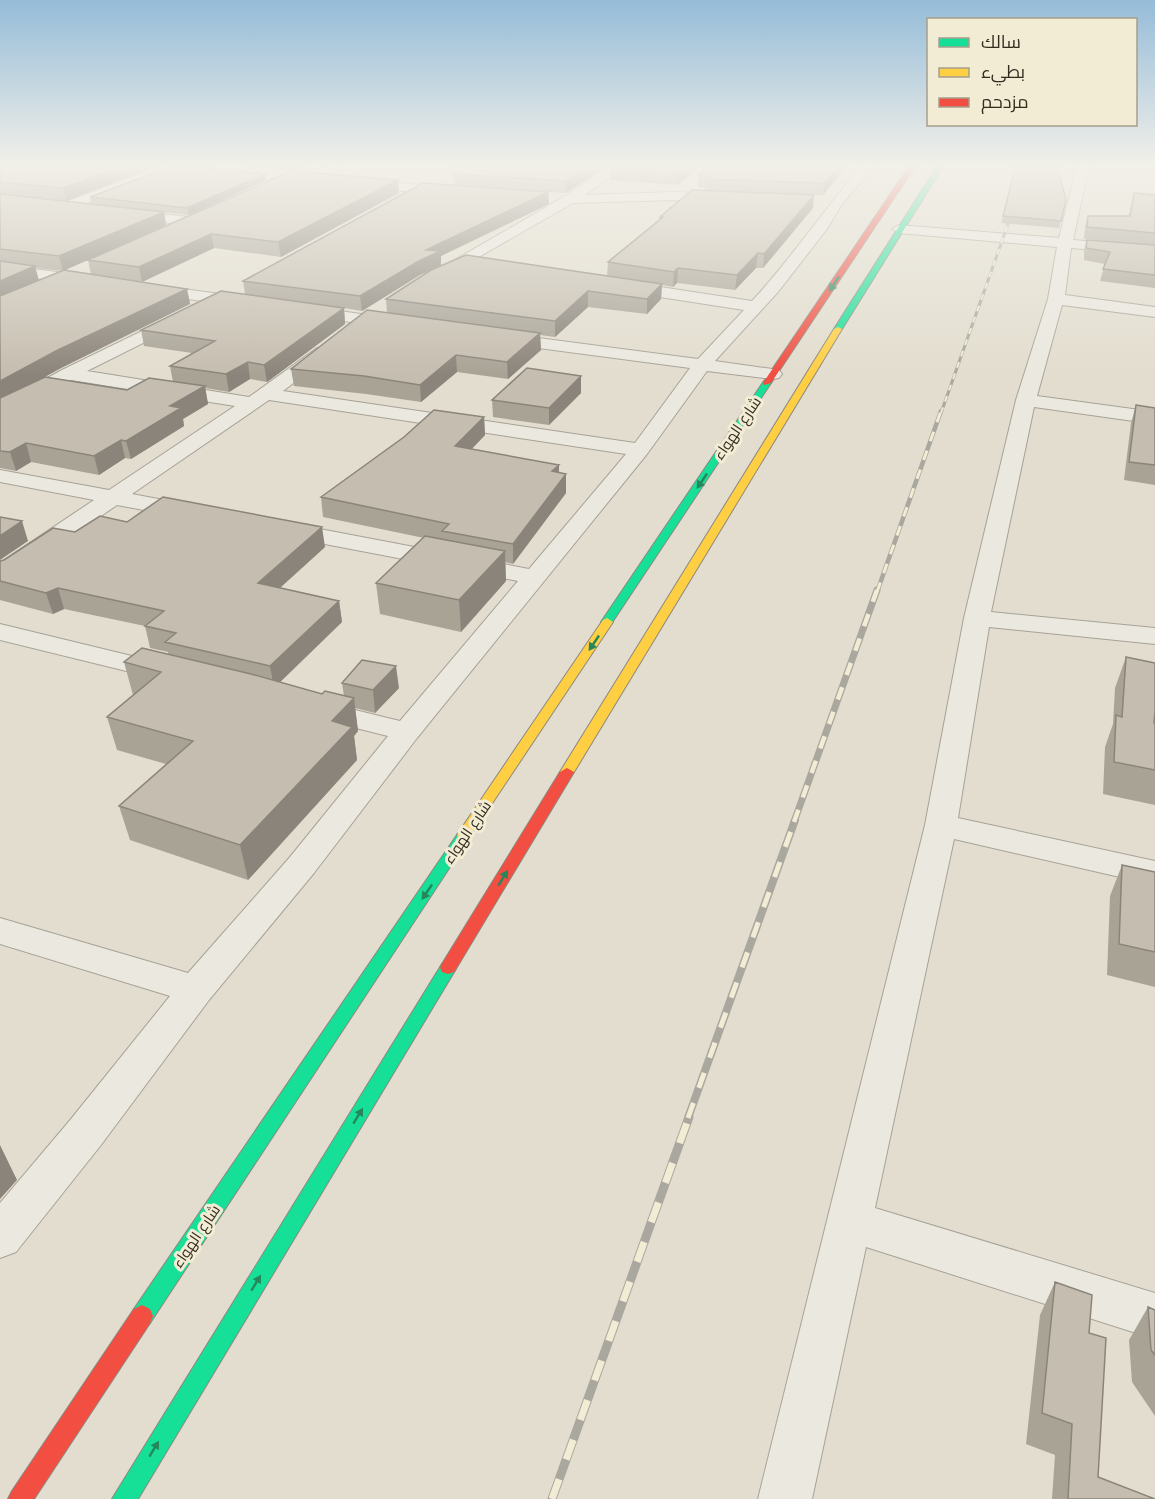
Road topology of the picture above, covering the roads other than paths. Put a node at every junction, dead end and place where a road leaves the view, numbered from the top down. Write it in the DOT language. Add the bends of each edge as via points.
graph roads {
  1 [pos="510,235"];
  2 [pos="815,235"];
  3 [pos="866,235"];
  4 [pos="895,235"];
  5 [pos="970,235"];
  6 [pos="1067,235"];
  7 [pos="1065,243"];
  8 [pos="1155,250"];
  9 [pos="464,262"];
  10 [pos="485,265"];
  11 [pos="86,268"];
  12 [pos="0,269"];
  13 [pos="65,278"];
  14 [pos="109,284"];
  15 [pos="607,284"];
  16 [pos="417,286"];
  17 [pos="131,287"];
  18 [pos="240,287"];
  19 [pos="43,288"];
  20 [pos="220,298"];
  21 [pos="1056,299"];
  22 [pos="390,303"];
  23 [pos="264,305"];
  24 [pos="757,307"];
  25 [pos="286,308"];
  26 [pos="1155,312"];
  27 [pos="363,320"];
  28 [pos="410,326"];
  29 [pos="480,335"];
  30 [pos="703,364"];
  31 [pos="68,374"];
  32 [pos="773,374"];
  33 [pos="259,398"];
  34 [pos="1026,400"];
  35 [pos="0,412"];
  36 [pos="1155,418"];
  37 [pos="640,450"];
  38 [pos="0,476"];
  39 [pos="113,496"];
  40 [pos="219,517"];
  41 [pos="266,526"];
  42 [pos="0,574"];
  43 [pos="535,577"];
  44 [pos="977,618"];
  45 [pos="0,632"];
  46 [pos="1155,636"];
  47 [pos="187,677"];
  48 [pos="291,703"];
  49 [pos="407,732"];
  50 [pos="941,825"];
  51 [pos="1155,873"];
  52 [pos="0,931"];
  53 [pos="196,990"];
  54 [pos="850,1221"];
  55 [pos="0,1237"];
  56 [pos="1155,1316"];
  57 [pos="20,1499"];
  58 [pos="124,1499"];
  59 [pos="785,1499"];
  1 -- 9 [label="street"];
  2 -- 24 [label="street"];
  3 -- 32 [label="highway, شارع الهواء, one-way"];
  58 -- 4 [label="highway, one-way"];
  5 -- 7 [label="street"];
  6 -- 7 [label="street"];
  7 -- 8 [label="street"];
  7 -- 21 [label="street"];
  9 -- 10 [label="street"];
  9 -- 16 [label="street"];
  11 -- 13 [label="street"];
  12 -- 13 [label="street"];
  13 -- 14 [label="street"];
  13 -- 19 [label="street"];
  15 -- 24 [label="street"];
  17 -- 20 [label="street"];
  18 -- 20 [label="street"];
  20 -- 23 [label="street"];
  20 -- 31 [label="street"];
  21 -- 26 [label="street"];
  21 -- 34 [label="street"];
  22 -- 27 [label="street"];
  24 -- 30 [label="street"];
  25 -- 27 [label="street"];
  27 -- 28 [label="street"];
  27 -- 33 [label="street"];
  29 -- 30 [label="street"];
  30 -- 32 [label="street"];
  30 -- 37 [label="street"];
  31 -- 33 [label="street"];
  31 -- 35 [label="street"];
  32 -- 57 [label="highway, شارع الهواء, one-way"];
  33 -- 37 [label="street"];
  33 -- 39 [label="street"];
  34 -- 36 [label="street"];
  34 -- 44 [label="street"];
  37 -- 43 [label="street"];
  38 -- 39 [label="street"];
  39 -- 40 [label="street"];
  39 -- 42 [label="street"];
  41 -- 43 [label="street"];
  43 -- 49 [label="street"];
  44 -- 46 [label="street"];
  44 -- 50 [label="street"];
  45 -- 47 [label="street"];
  48 -- 49 [label="street"];
  49 -- 53 [label="street"];
  50 -- 51 [label="street"];
  50 -- 54 [label="street"];
  52 -- 53 [label="street"];
  53 -- 55 [label="street"];
  54 -- 56 [label="street"];
  54 -- 59 [label="street"];
}
